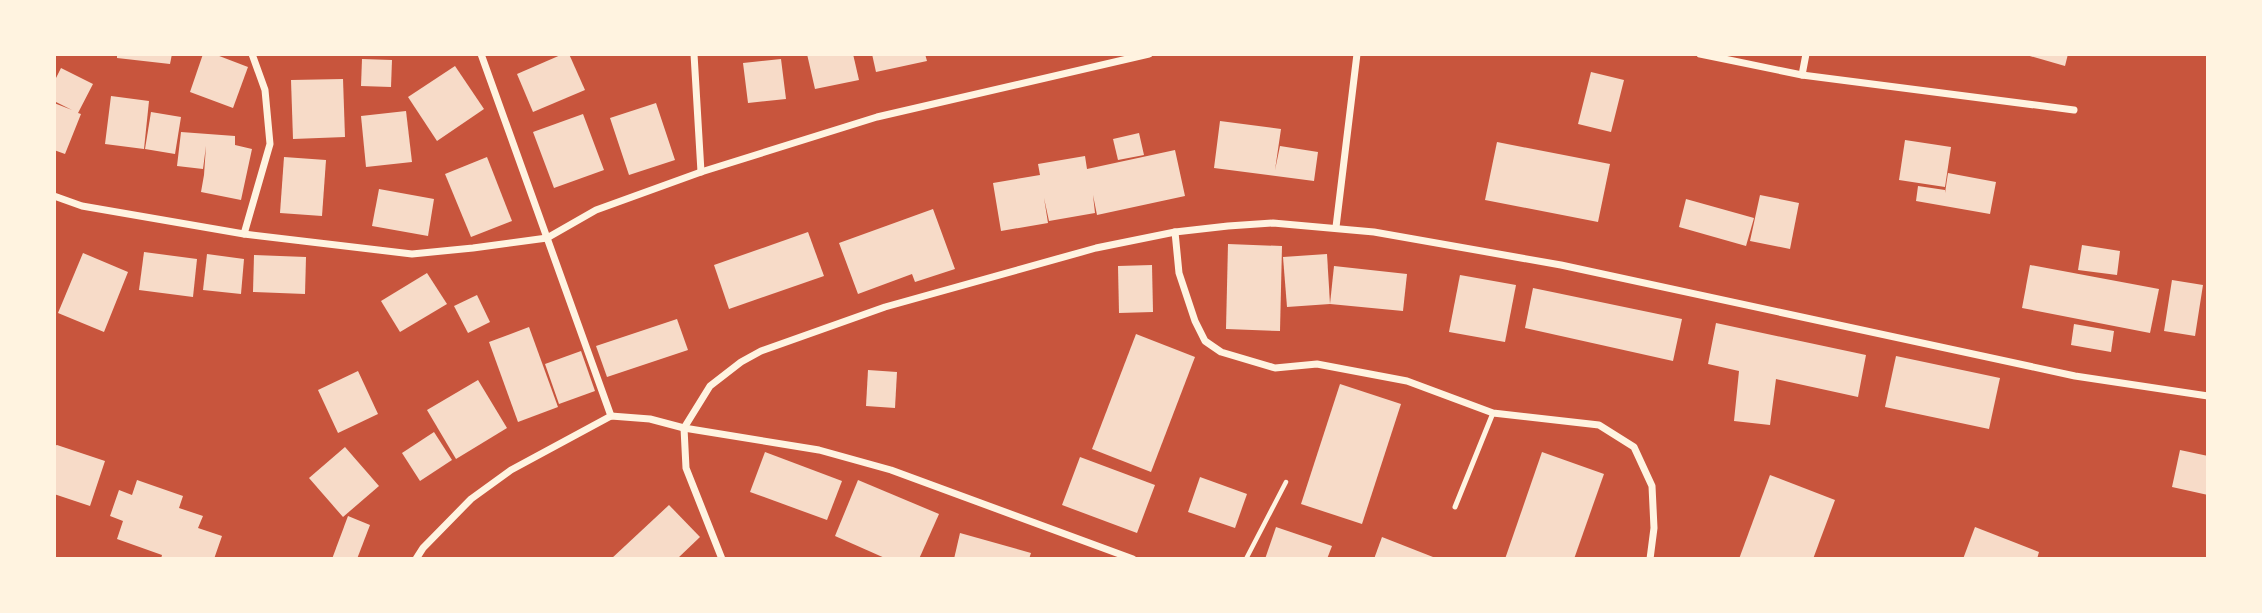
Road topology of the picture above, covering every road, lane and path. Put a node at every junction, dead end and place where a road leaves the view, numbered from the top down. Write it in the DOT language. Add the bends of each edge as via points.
graph roads {
  1 [pos="252,54"];
  2 [pos="481,54"];
  3 [pos="694,54"];
  4 [pos="1149,54"];
  5 [pos="1357,54"];
  6 [pos="1700,54"];
  7 [pos="1805,54"];
  8 [pos="1801,75"];
  9 [pos="2074,110"];
  10 [pos="701,172"];
  11 [pos="54,196"];
  12 [pos="1336,227"];
  13 [pos="1175,232"];
  14 [pos="244,234"];
  15 [pos="547,238"];
  16 [pos="2208,396"];
  17 [pos="1493,412"];
  18 [pos="611,416"];
  19 [pos="684,428"];
  20 [pos="1286,482"];
  21 [pos="1455,507"];
  22 [pos="416,559"];
  23 [pos="722,559"];
  24 [pos="1133,559"];
  25 [pos="1246,559"];
  26 [pos="1650,559"];
  1 -- 14 [label="street" via="265,90 270,144"];
  2 -- 15 [label="street"];
  3 -- 10 [label="street"];
  4 -- 10 [label="street" via="877,117"];
  5 -- 12 [label="street"];
  6 -- 8 [label="street"];
  7 -- 8 [label="street"];
  8 -- 9 [label="street"];
  10 -- 15 [label="street" via="596,210"];
  11 -- 14 [label="street" via="82,206"];
  12 -- 13 [label="street" via="1273,223"];
  12 -- 16 [label="street" via="1561,265 2076,376"];
  13 -- 17 [label="street" via="1180,273 1195,321 1205,341 1220,352 1275,368 1317,364 1396,379"];
  13 -- 19 [label="street" via="1096,248 885,307 761,351 709,386"];
  14 -- 15 [label="street" via="412,254"];
  15 -- 18 [label="street"];
  17 -- 21 [label="lane"];
  17 -- 26 [label="street" via="1599,425 1634,447 1652,486"];
  18 -- 19 [label="street"];
  18 -- 22 [label="street" via="481,491"];
  19 -- 23 [label="street" via="686,468"];
  19 -- 24 [label="street" via="818,450 891,470"];
  20 -- 25 [label="path"];
}
